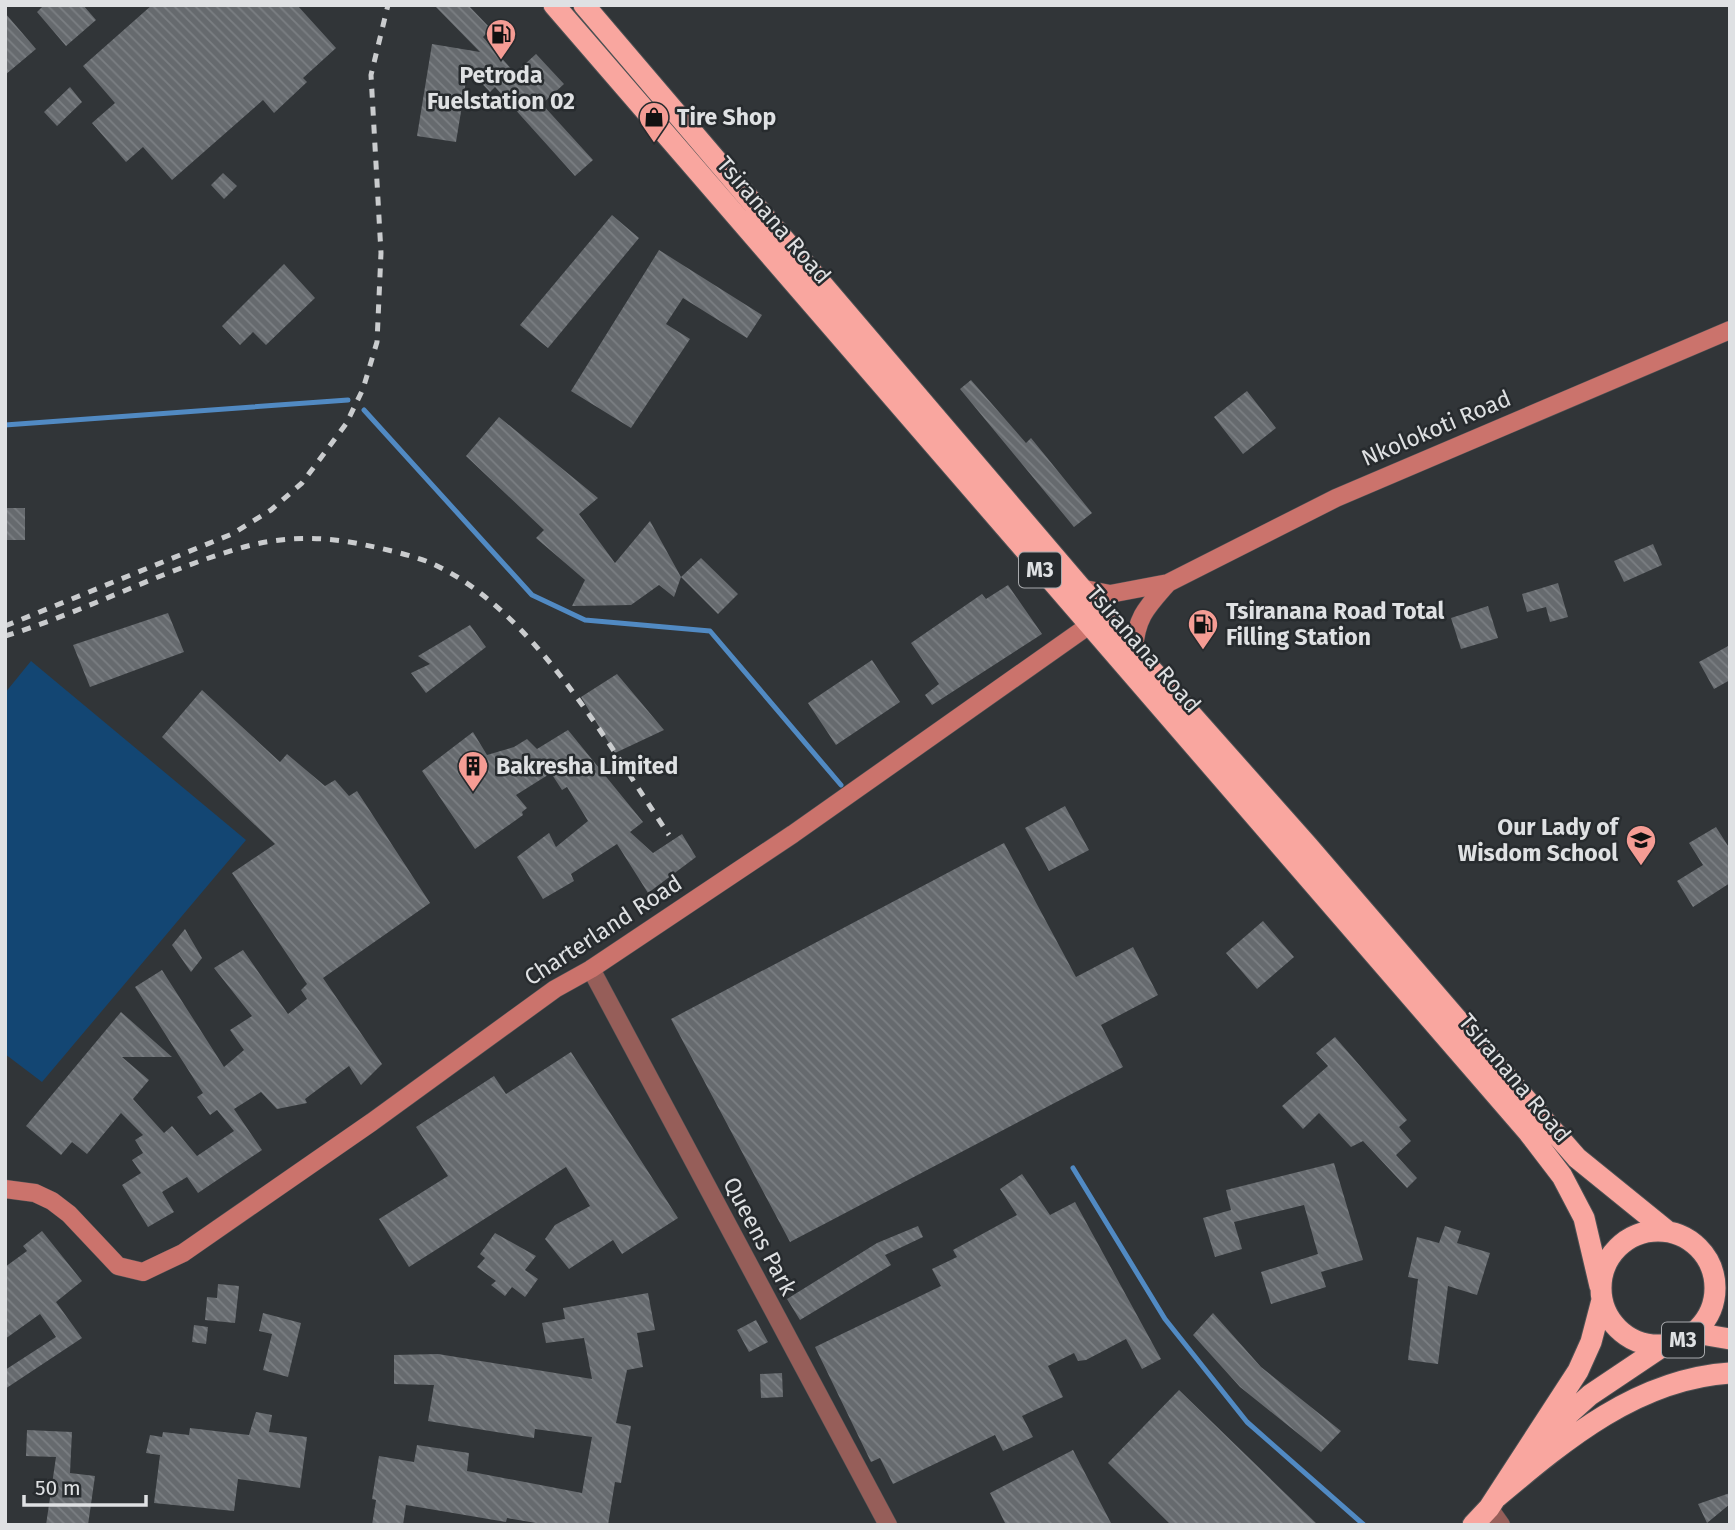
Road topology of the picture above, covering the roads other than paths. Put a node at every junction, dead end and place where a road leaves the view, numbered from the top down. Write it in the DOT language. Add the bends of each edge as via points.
graph roads {
  1 [pos="554,5"];
  2 [pos="584,5"];
  3 [pos="1730,330"];
  4 [pos="1168,583"];
  5 [pos="1085,589"];
  6 [pos="1088,626"];
  7 [pos="1134,650"];
  8 [pos="591,969"];
  9 [pos="5,1189"];
  10 [pos="1667,1231"];
  11 [pos="1722,1281"];
  12 [pos="1601,1293"];
  13 [pos="1695,1334"];
  14 [pos="1730,1339"];
  15 [pos="1663,1346"];
  16 [pos="1730,1373"];
  17 [pos="1521,1457"];
  18 [pos="1496,1510"];
  19 [pos="888,1525"];
  20 [pos="1473,1525"];
  1 -- 6 [label="highway, Tsiranana Road / M3"];
  2 -- 5 [label="highway, Tsiranana Road / M3"];
  3 -- 4 [label="street, Nkolokoti Road" via="1336,498"];
  4 -- 5 [label="street, Nkolokoti Road" via="1110,594"];
  4 -- 7 [label="street, Nkolokoti Road" via="1142,612 1135,628"];
  5 -- 7 [label="highway, Tsiranana Road / M3"];
  6 -- 8 [label="street, Charterland Road" via="793,834"];
  6 -- 12 [label="highway, Tsiranana Road / M3" via="1529,1133 1562,1176 1584,1219"];
  7 -- 10 [label="highway, Tsiranana Road / M3" via="1577,1158"];
  8 -- 9 [label="street, Charterland Road" via="555,989 183,1253 143,1272 118,1266 52,1201 35,1193"];
  8 -- 19 [label="street, Queens Park"];
  10 -- 11 [label="highway, M3" via="1703,1252"];
  10 -- 12 [label="highway, M3" via="1627,1239 1608,1259"];
  11 -- 13 [label="highway, M3" via="1708,1317"];
  12 -- 15 [label="highway, M3" via="1606,1313 1623,1335"];
  12 -- 17 [label="highway, M3" via="1591,1342 1578,1371"];
  13 -- 14 [label="highway, M3"];
  13 -- 15 [label="highway, M3"];
  15 -- 17 [label="highway, M3" via="1590,1395"];
  16 -- 18 [label="highway" via="1647,1392 1574,1433"];
  17 -- 18 [label="highway, M3"];
  18 -- 20 [label="highway, M3"];
}
